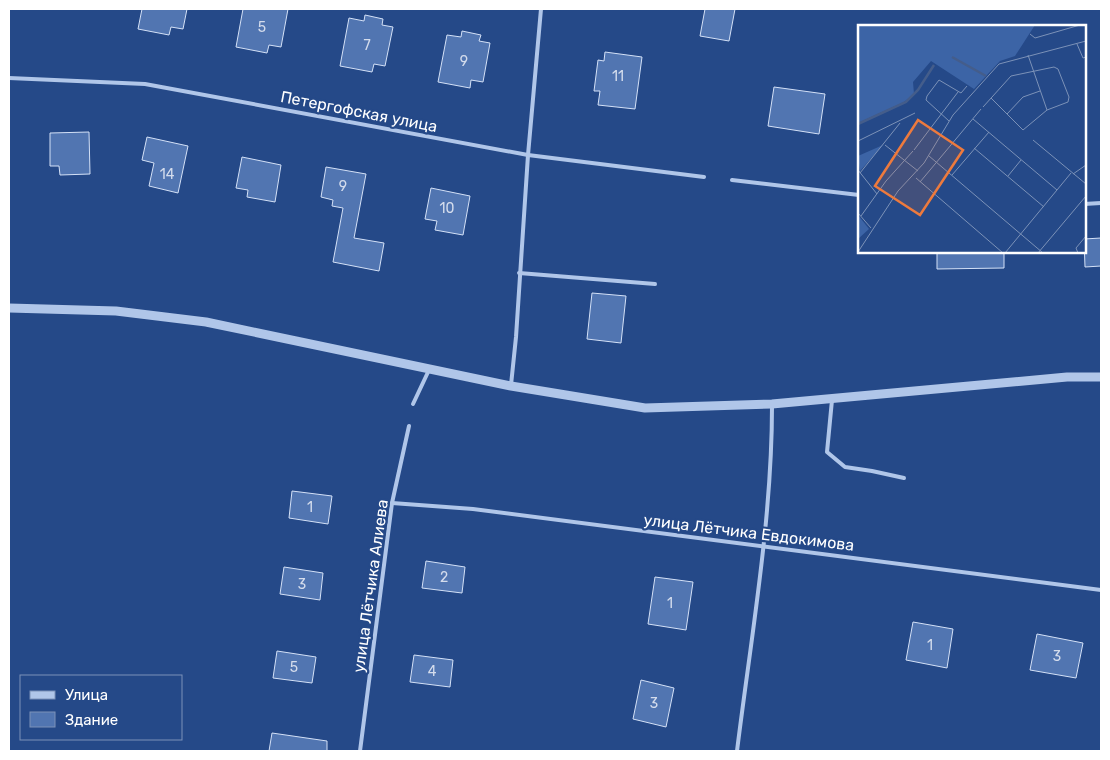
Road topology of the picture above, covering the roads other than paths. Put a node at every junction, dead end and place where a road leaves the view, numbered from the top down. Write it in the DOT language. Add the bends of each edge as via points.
graph roads {
  1 [pos="541,9"];
  2 [pos="9,78"];
  3 [pos="528,155"];
  4 [pos="704,176"];
  5 [pos="732,180"];
  6 [pos="858,195"];
  7 [pos="1101,203"];
  8 [pos="1085,204"];
  9 [pos="519,274"];
  10 [pos="655,284"];
  11 [pos="9,308"];
  12 [pos="430,368"];
  13 [pos="1101,376"];
  14 [pos="511,386"];
  15 [pos="832,398"];
  16 [pos="413,404"];
  17 [pos="772,404"];
  18 [pos="409,426"];
  19 [pos="904,478"];
  20 [pos="392,503"];
  21 [pos="763,547"];
  22 [pos="1101,590"];
  23 [pos="360,751"];
  24 [pos="737,751"];
  1 -- 3 [label="lane"];
  2 -- 3 [label="lane, Петергофская улица" via="145,84"];
  3 -- 4 [label="lane, Петергофская улица"];
  3 -- 9 [label="lane"];
  5 -- 6 [label="lane"];
  7 -- 8 [label="lane"];
  9 -- 10 [label="lane"];
  9 -- 14 [label="lane"];
  11 -- 12 [label="street" via="116,311 206,322"];
  12 -- 14 [label="street"];
  12 -- 16 [label="lane"];
  13 -- 15 [label="street"];
  14 -- 17 [label="street" via="645,408"];
  15 -- 17 [label="street"];
  15 -- 19 [label="lane" via="827,452 845,467"];
  17 -- 21 [label="lane" via="772,452"];
  18 -- 20 [label="lane, улица Лётчика Алиева"];
  20 -- 21 [label="lane, улица Лётчика Евдокимова" via="474,509"];
  20 -- 23 [label="lane, улица Лётчика Алиева"];
  21 -- 22 [label="lane, улица Лётчика Евдокимова"];
  21 -- 24 [label="lane"];
}
